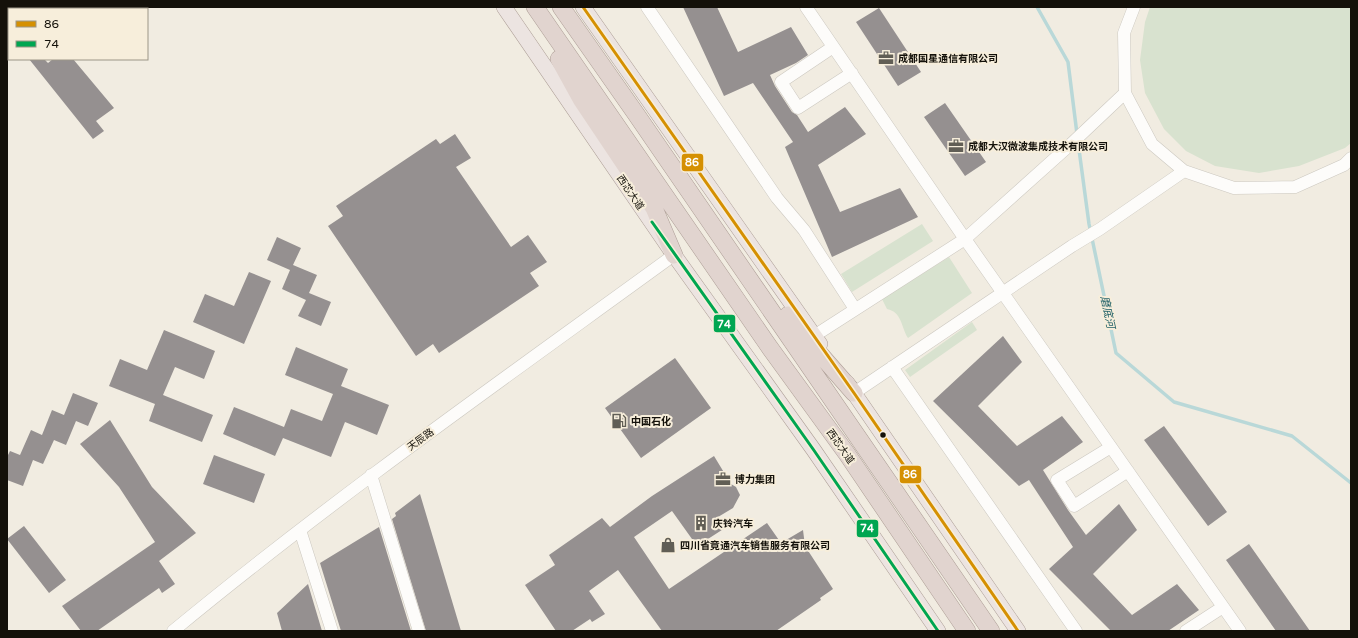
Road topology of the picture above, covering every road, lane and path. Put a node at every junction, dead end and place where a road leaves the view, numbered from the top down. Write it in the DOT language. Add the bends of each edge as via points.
graph roads {
  1 [pos="504,7"];
  2 [pos="529,7"];
  3 [pos="535,7"];
  4 [pos="561,7"];
  5 [pos="583,7"];
  6 [pos="647,7"];
  7 [pos="806,7"];
  8 [pos="1134,7"];
  9 [pos="833,47"];
  10 [pos="852,73"];
  11 [pos="1125,93"];
  12 [pos="636,114"];
  13 [pos="1351,158"];
  14 [pos="1184,171"];
  15 [pos="965,239"];
  16 [pos="674,255"];
  17 [pos="1002,293"];
  18 [pos="855,309"];
  19 [pos="814,336"];
  20 [pos="892,367"];
  21 [pos="854,393"];
  22 [pos="1111,447"];
  23 [pos="1128,471"];
  24 [pos="371,474"];
  25 [pos="300,530"];
  26 [pos="1223,607"];
  27 [pos="173,631"];
  28 [pos="332,631"];
  29 [pos="419,631"];
  30 [pos="938,631"];
  31 [pos="967,631"];
  32 [pos="990,631"];
  33 [pos="1018,631"];
  34 [pos="1076,631"];
  35 [pos="1186,631"];
  36 [pos="1240,631"];
  1 -- 16 [label="main road, 西芯大道"];
  2 -- 16 [label="highway" via="581,99 654,208"];
  3 -- 31 [label="highway, 西芯大道" via="770,348 847,454"];
  4 -- 12 [label="highway, 西芯大道"];
  5 -- 19 [label="main road"];
  6 -- 18 [label="street" via="778,198 804,230"];
  7 -- 9 [label="street"];
  8 -- 11 [label="street" via="1124,33"];
  9 -- 10 [label="street"];
  9 -- 10 [label="street" via="781,82 798,108"];
  10 -- 15 [label="street"];
  11 -- 14 [label="street" via="1152,144"];
  11 -- 15 [label="street"];
  12 -- 21 [label="highway" via="717,214 798,329"];
  12 -- 32 [label="highway, 西芯大道"];
  13 -- 14 [label="street" via="1344,164 1295,187 1234,188"];
  14 -- 17 [label="street"];
  15 -- 17 [label="street"];
  15 -- 18 [label="street"];
  16 -- 24 [label="street, 天辰路"];
  16 -- 30 [label="main road, 西芯大道" via="813,449"];
  17 -- 20 [label="street"];
  17 -- 22 [label="street"];
  18 -- 19 [label="street"];
  19 -- 21 [label="main road"];
  20 -- 21 [label="street"];
  20 -- 34 [label="street"];
  21 -- 33 [label="main road"];
  22 -- 23 [label="street"];
  22 -- 23 [label="street" via="1057,480 1074,506"];
  23 -- 26 [label="street"];
  24 -- 25 [label="street, 天辰路"];
  24 -- 29 [label="street"];
  25 -- 27 [label="street, 天辰路"];
  25 -- 28 [label="street"];
  26 -- 35 [label="street"];
  26 -- 36 [label="street"];
}
